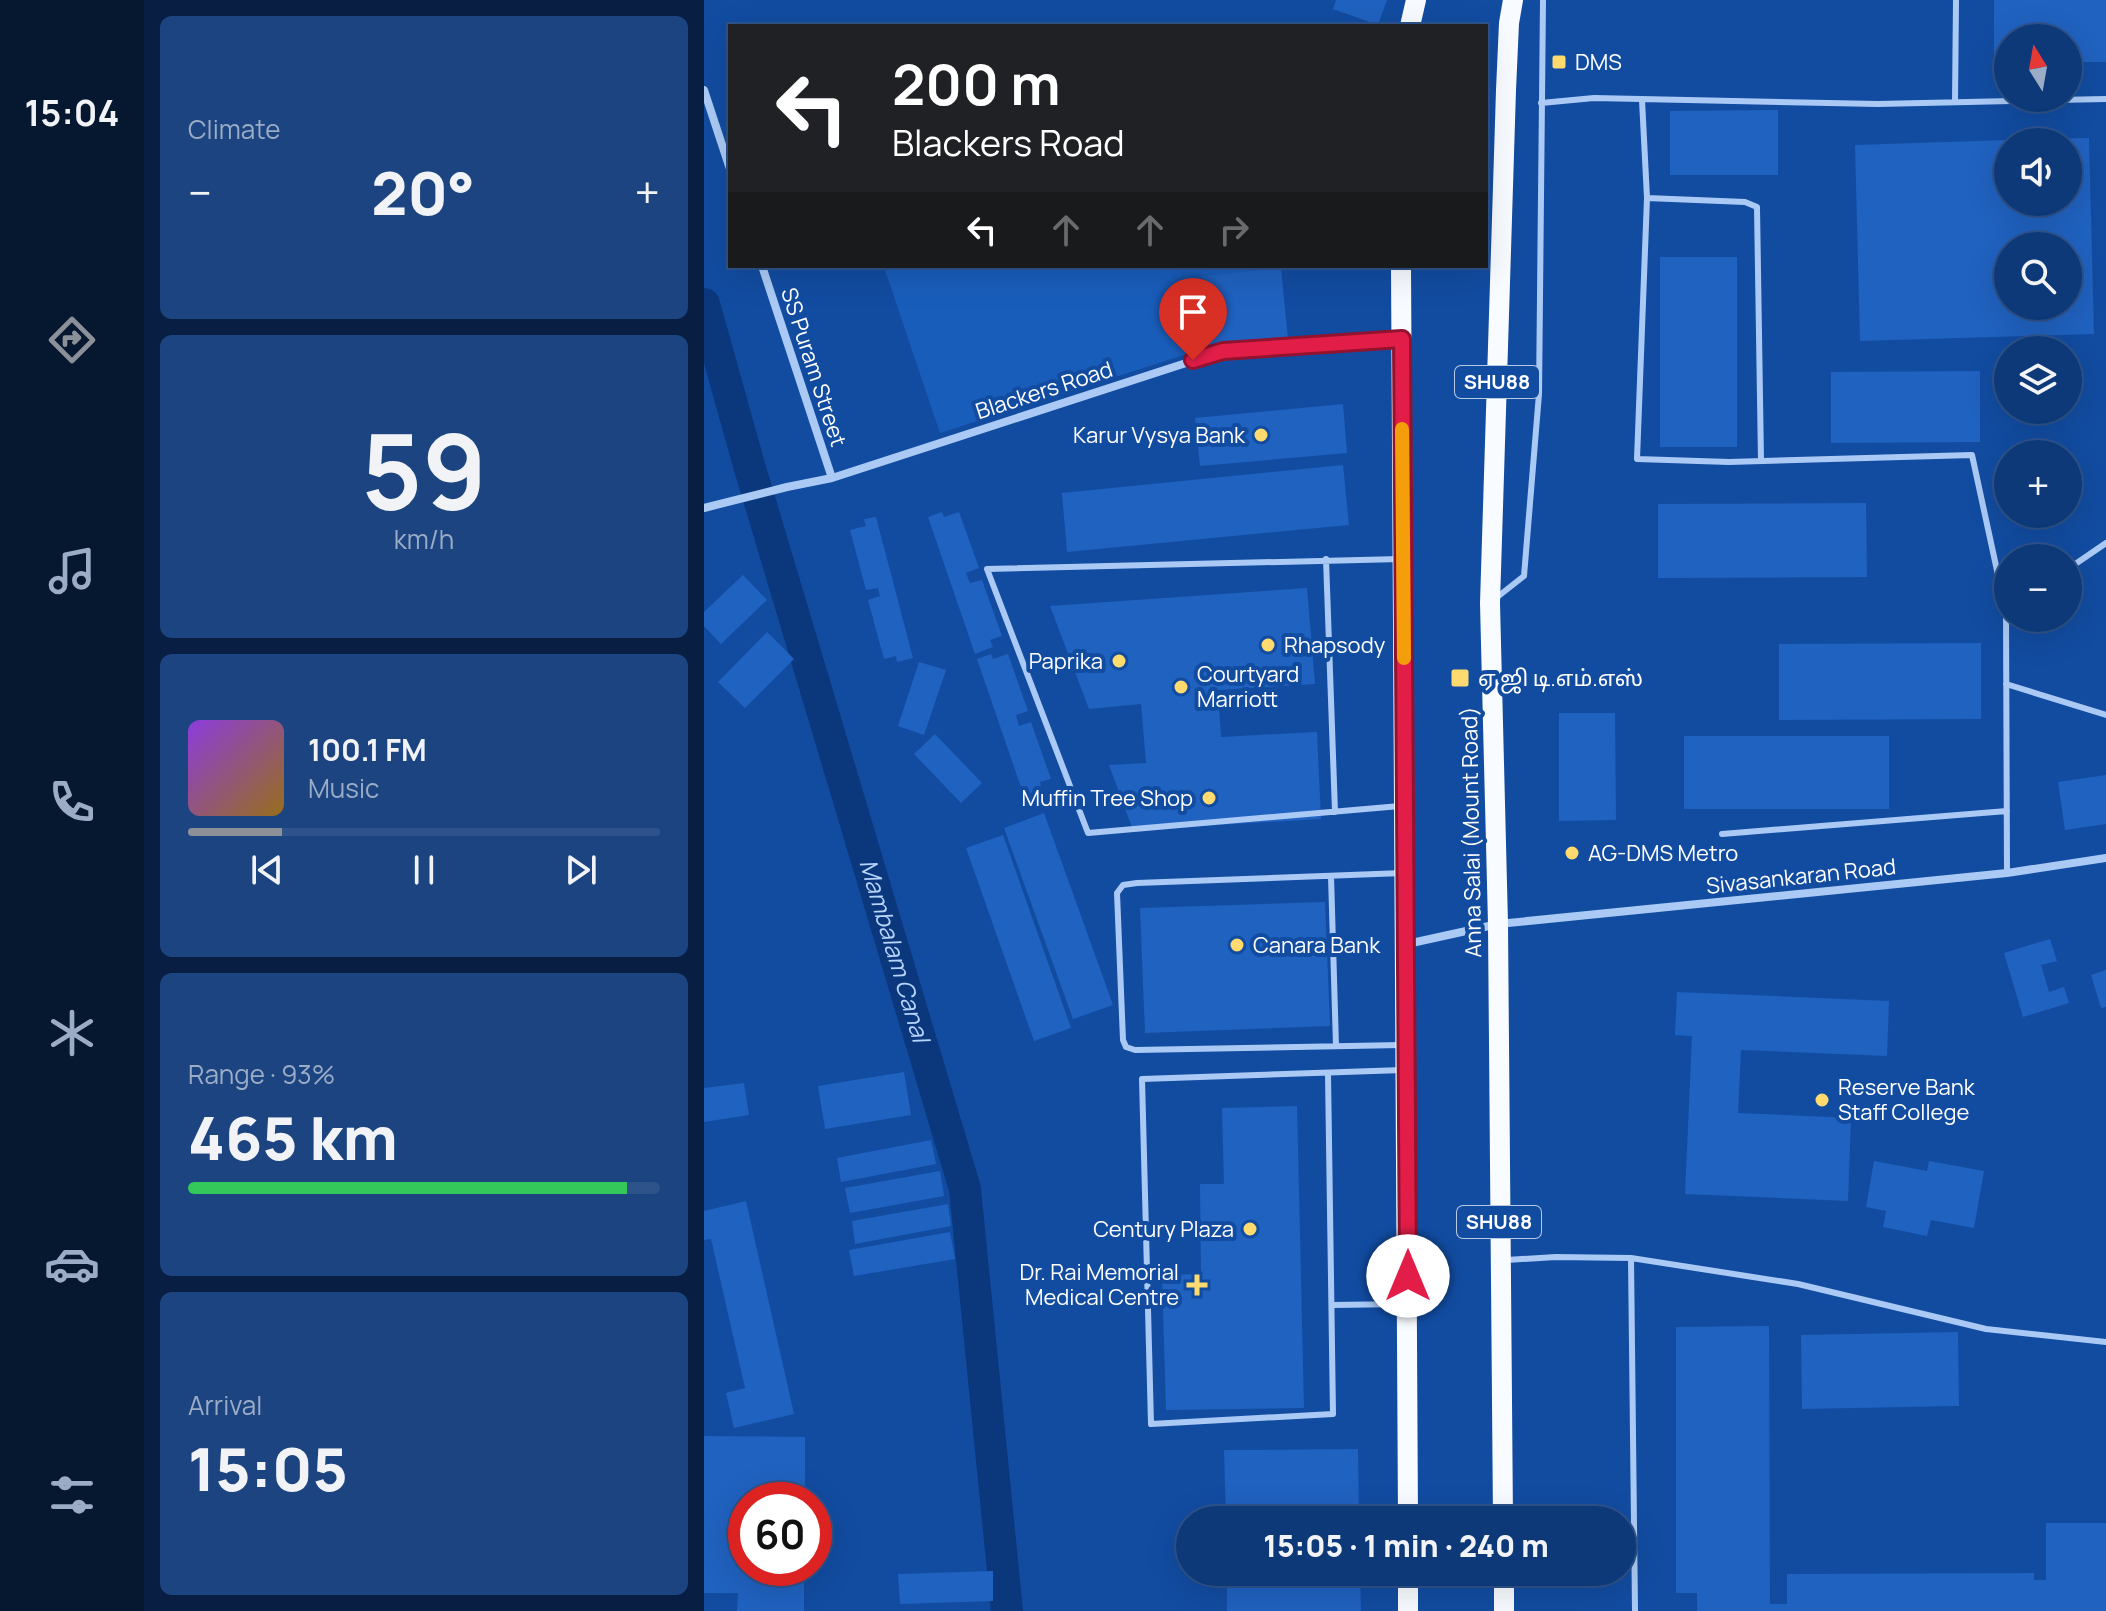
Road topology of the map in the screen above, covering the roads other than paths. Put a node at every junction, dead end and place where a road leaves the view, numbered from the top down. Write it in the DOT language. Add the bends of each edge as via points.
graph roads {
  1 [pos="1416,0"];
  2 [pos="1513,0"];
  3 [pos="1543,0"];
  4 [pos="1956,0"];
  5 [pos="1410,24"];
  6 [pos="704,90"];
  7 [pos="2106,99"];
  8 [pos="1642,100"];
  9 [pos="1955,102"];
  10 [pos="1541,103"];
  11 [pos="728,163"];
  12 [pos="1647,198"];
  13 [pos="763,268"];
  14 [pos="1401,268"];
  15 [pos="1402,339"];
  16 [pos="1761,461"];
  17 [pos="832,478"];
  18 [pos="704,508"];
  19 [pos="2106,543"];
  20 [pos="1994,553"];
  21 [pos="1326,559"];
  22 [pos="1404,559"];
  23 [pos="2082,559"];
  24 [pos="1490,603"];
  25 [pos="2007,632"];
  26 [pos="2006,684"];
  27 [pos="2106,715"];
  28 [pos="1406,806"];
  29 [pos="2007,811"];
  30 [pos="1335,812"];
  31 [pos="1722,834"];
  32 [pos="2106,858"];
  33 [pos="1406,873"];
  34 [pos="2007,873"];
  35 [pos="1331,876"];
  36 [pos="1498,924"];
  37 [pos="1407,944"];
  38 [pos="1407,1045"];
  39 [pos="1336,1046"];
  40 [pos="1407,1070"];
  41 [pos="1328,1074"];
  42 [pos="1631,1258"];
  43 [pos="1499,1260"];
  44 [pos="1408,1304"];
  45 [pos="1332,1305"];
  46 [pos="2106,1342"];
  47 [pos="1408,1506"];
  48 [pos="1503,1506"];
  49 [pos="1408,1586"];
  50 [pos="1504,1586"];
  51 [pos="1408,1611"];
  52 [pos="1504,1611"];
  53 [pos="1635,1611"];
  1 -- 5 [label="main road"];
  2 -- 24 [label="main road, Anna Salai (Mount Road) / SHU88"];
  3 -- 10 [label="lane"];
  4 -- 9 [label="lane"];
  6 -- 11 [label="street"];
  7 -- 9 [label="lane"];
  8 -- 9 [label="lane"];
  8 -- 10 [label="lane"];
  8 -- 12 [label="lane"];
  10 -- 24 [label="lane" via="1539,394 1524,576"];
  12 -- 16 [label="lane" via="1745,202 1757,207"];
  12 -- 16 [label="lane" via="1637,459"];
  13 -- 17 [label="street, SS Puram Street"];
  14 -- 15 [label="main road"];
  15 -- 17 [label="street, Blackers Road" via="1223,351"];
  15 -- 22 [label="main road"];
  16 -- 20 [label="lane" via="1972,455"];
  17 -- 18 [label="street, Blackers Road"];
  19 -- 23 [label="lane"];
  21 -- 22 [label="lane"];
  21 -- 30 [label="lane"];
  21 -- 30 [label="lane" via="987,569 1088,833"];
  22 -- 28 [label="main road"];
  24 -- 36 [label="main road, Anna Salai (Mount Road) / SHU88"];
  25 -- 26 [label="lane"];
  26 -- 27 [label="lane"];
  26 -- 29 [label="lane"];
  28 -- 30 [label="lane"];
  28 -- 33 [label="main road"];
  29 -- 31 [label="lane"];
  29 -- 34 [label="lane"];
  32 -- 34 [label="street, Sivasankaran Road"];
  33 -- 35 [label="lane"];
  33 -- 37 [label="main road"];
  34 -- 36 [label="street, Sivasankaran Road"];
  35 -- 39 [label="lane"];
  35 -- 39 [label="lane" via="1137,883 1123,885 1117,893 1126,1047"];
  36 -- 37 [label="street, Sivasankaran Road"];
  36 -- 43 [label="main road, Anna Salai (Mount Road) / SHU88"];
  37 -- 38 [label="main road"];
  38 -- 39 [label="lane"];
  38 -- 40 [label="main road"];
  40 -- 41 [label="lane"];
  40 -- 44 [label="main road"];
  41 -- 45 [label="lane"];
  41 -- 45 [label="lane" via="1142,1079 1151,1424 1333,1414"];
  42 -- 43 [label="lane"];
  42 -- 46 [label="lane" via="1798,1284 1986,1329"];
  42 -- 53 [label="lane"];
  43 -- 48 [label="main road, Anna Salai (Mount Road) / SHU88"];
  44 -- 45 [label="lane"];
  44 -- 47 [label="main road"];
  49 -- 51 [label="main road"];
  50 -- 52 [label="main road"];
}
